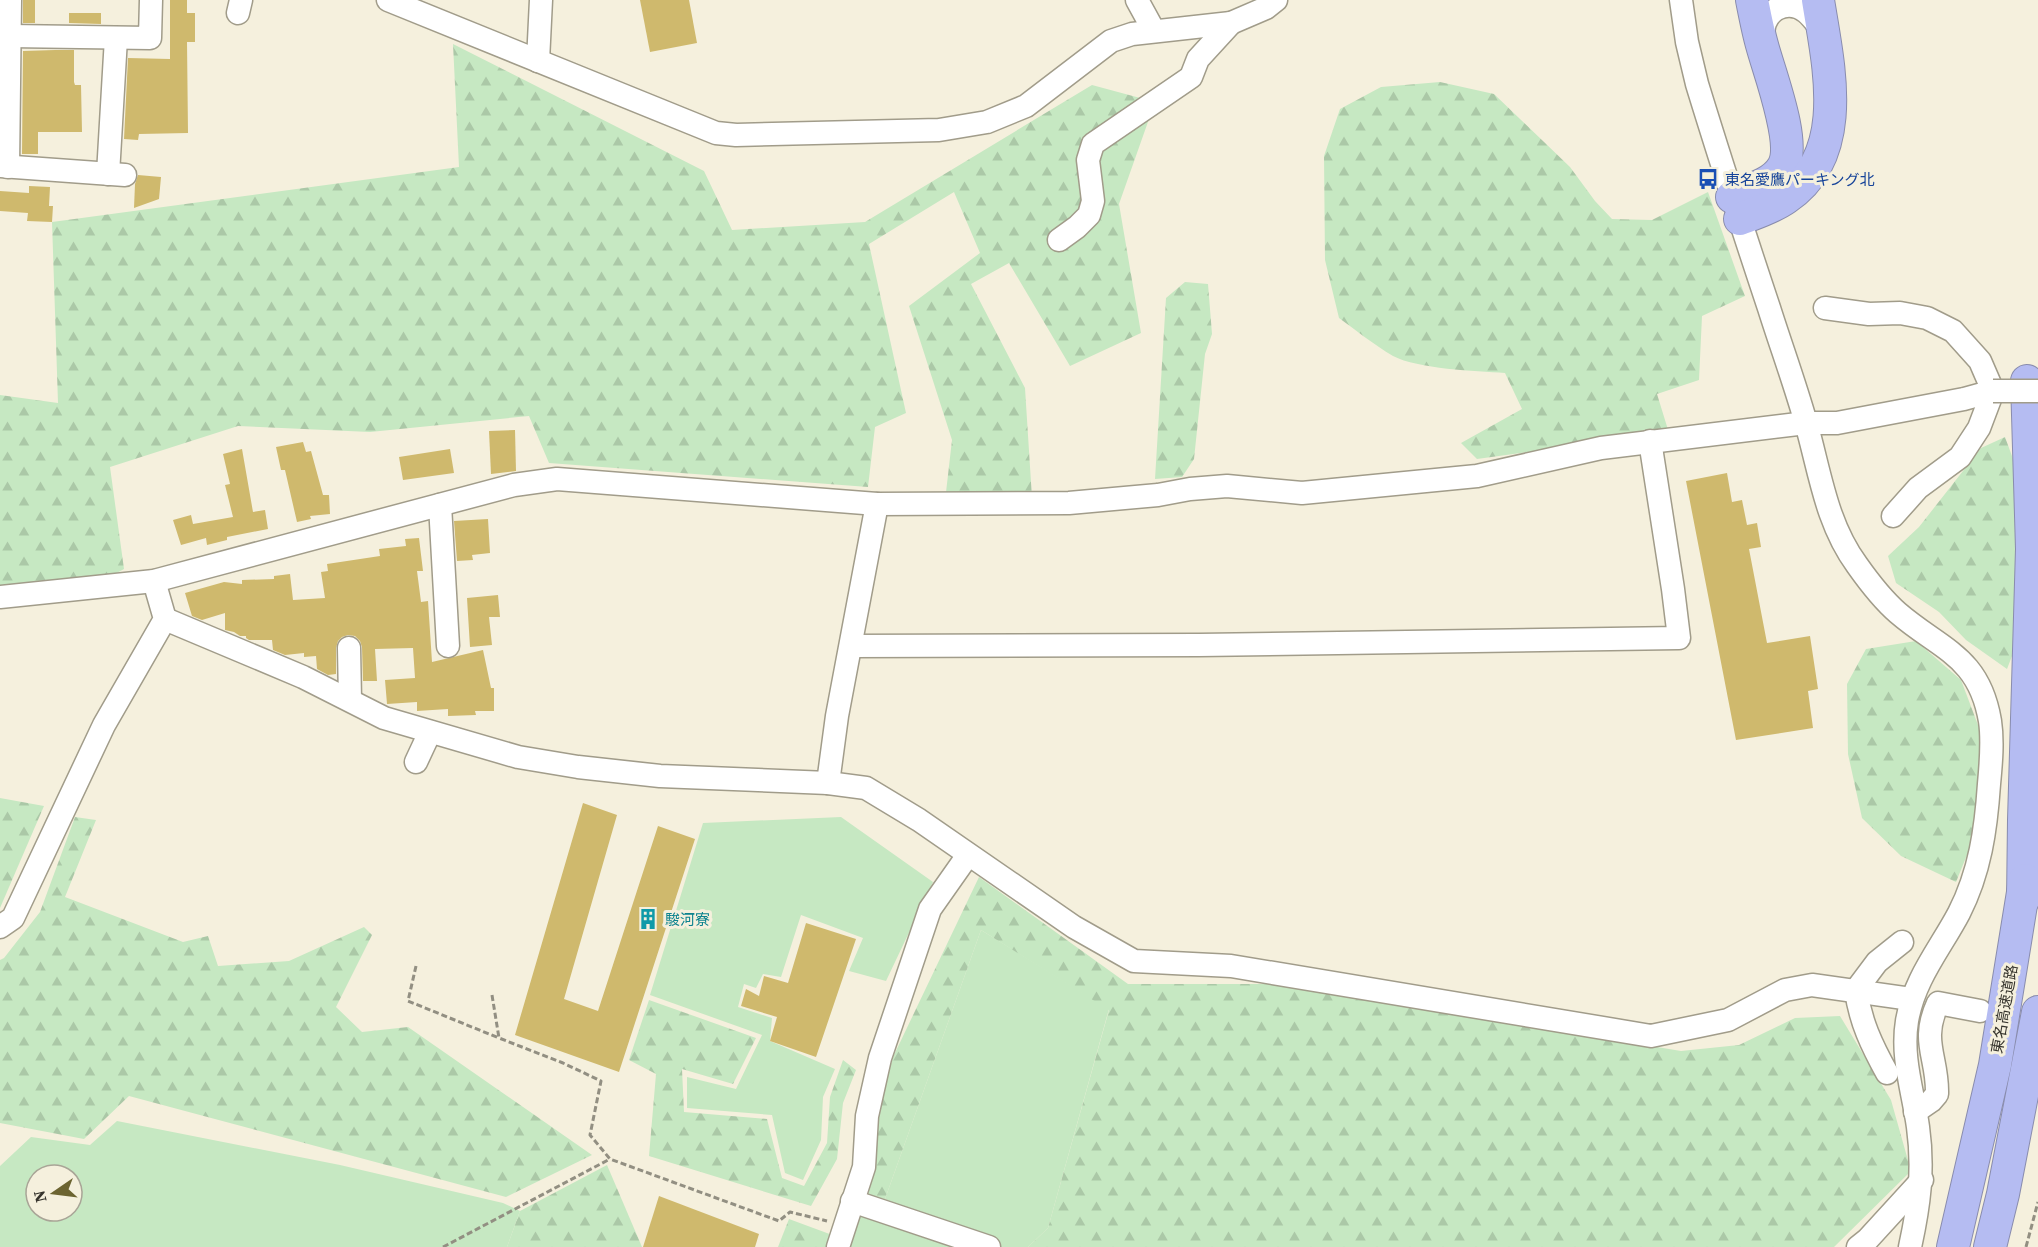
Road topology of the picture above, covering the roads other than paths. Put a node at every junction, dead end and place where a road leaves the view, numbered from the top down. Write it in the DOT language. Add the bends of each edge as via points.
graph roads {
  1 [pos="10,0"];
  2 [pos="151,0"];
  3 [pos="388,0"];
  4 [pos="541,0"];
  5 [pos="1137,0"];
  6 [pos="1276,0"];
  7 [pos="1681,0"];
  8 [pos="1752,0"];
  9 [pos="1818,0"];
  10 [pos="1231,23"];
  11 [pos="1822,30"];
  12 [pos="1154,31"];
  13 [pos="10,36"];
  14 [pos="116,38"];
  15 [pos="1761,44"];
  16 [pos="538,61"];
  17 [pos="4,167"];
  18 [pos="1736,208"];
  19 [pos="1059,240"];
  20 [pos="1825,308"];
  21 [pos="2032,386"];
  22 [pos="1993,391"];
  23 [pos="1806,423"];
  24 [pos="1650,441"];
  25 [pos="440,504"];
  26 [pos="877,504"];
  27 [pos="1893,516"];
  28 [pos="154,581"];
  29 [pos="0,597"];
  30 [pos="165,619"];
  31 [pos="448,646"];
  32 [pos="851,646"];
  33 [pos="349,648"];
  34 [pos="350,700"];
  35 [pos="430,732"];
  36 [pos="416,762"];
  37 [pos="2038,769"];
  38 [pos="828,783"];
  39 [pos="968,855"];
  40 [pos="2023,900"];
  41 [pos="0,927"];
  42 [pos="1902,942"];
  43 [pos="1856,990"];
  44 [pos="1911,999"];
  45 [pos="1980,1011"];
  46 [pos="2038,1012"];
  47 [pos="1887,1073"];
  48 [pos="1915,1112"];
  49 [pos="1922,1180"];
  50 [pos="852,1201"];
  51 [pos="841,1236"];
  52 [pos="989,1247"];
  53 [pos="1858,1247"];
  54 [pos="1910,1247"];
  55 [pos="1953,1247"];
  56 [pos="1990,1247"];
  1 -- 13 [label="street"];
  2 -- 14 [label="street" via="150,38"];
  3 -- 16 [label="street"];
  4 -- 16 [label="street"];
  5 -- 12 [label="street"];
  6 -- 10 [label="street"];
  7 -- 18 [label="street" via="1697,84"];
  8 -- 15 [label="highway"];
  9 -- 11 [label="highway"];
  10 -- 12 [label="street"];
  10 -- 19 [label="street" via="1198,58 1191,77 1093,144 1088,160 1093,201 1089,215"];
  11 -- 15 [label="street" via="1807,13 1788,5 1770,14"];
  11 -- 18 [label="highway" via="1831,100 1828,128 1815,168 1797,189 1773,206"];
  12 -- 16 [label="street" via="1111,41 1026,106 987,122 939,130 716,133"];
  13 -- 14 [label="street"];
  13 -- 17 [label="street"];
  14 -- 17 [label="street" via="116,174"];
  15 -- 18 [label="highway" via="1785,128 1787,156 1776,175"];
  18 -- 23 [label="street"];
  20 -- 22 [label="street" via="1927,318 1953,332 1980,361"];
  21 -- 22 [label="street, bridge"];
  21 -- 40 [label="highway"];
  22 -- 23 [label="street" via="1837,423"];
  22 -- 27 [label="street" via="1979,428 1960,457 1918,488"];
  23 -- 24 [label="street"];
  23 -- 44 [label="street" via="1827,506 1856,564 1896,611 1970,670 1983,694 1990,721 1987,808 1975,876"];
  24 -- 26 [label="street" via="1477,476 1302,493 1227,486 1069,503"];
  24 -- 32 [label="street" via="1679,638"];
  25 -- 26 [label="street" via="514,485 557,479"];
  25 -- 28 [label="street"];
  25 -- 31 [label="street"];
  26 -- 32 [label="street"];
  28 -- 29 [label="street"];
  28 -- 30 [label="street"];
  30 -- 34 [label="street" via="303,676"];
  30 -- 41 [label="street" via="104,725 13,918"];
  32 -- 38 [label="street"];
  33 -- 34 [label="street"];
  34 -- 35 [label="street" via="384,718"];
  35 -- 36 [label="street"];
  35 -- 38 [label="street" via="518,757 578,767 660,776"];
  37 -- 40 [label="highway, 東名高速道路"];
  38 -- 39 [label="street" via="866,788"];
  39 -- 43 [label="street" via="1074,927 1134,962 1231,966 1651,1036 1728,1020 1785,990 1812,985"];
  39 -- 50 [label="street" via="930,909 880,1058 867,1116 864,1167"];
  40 -- 55 [label="highway, 東名高速道路" via="1995,1065"];
  42 -- 43 [label="street" via="1877,962"];
  43 -- 44 [label="street"];
  43 -- 47 [label="street" via="1865,1029"];
  44 -- 48 [label="street" via="1905,1053"];
  45 -- 48 [label="street" via="1938,1003 1930,1022 1929,1040 1937,1094"];
  46 -- 56 [label="highway"];
  48 -- 49 [label="street"];
  49 -- 53 [label="street"];
  49 -- 54 [label="street"];
  50 -- 51 [label="street"];
  50 -- 52 [label="street"];
}
